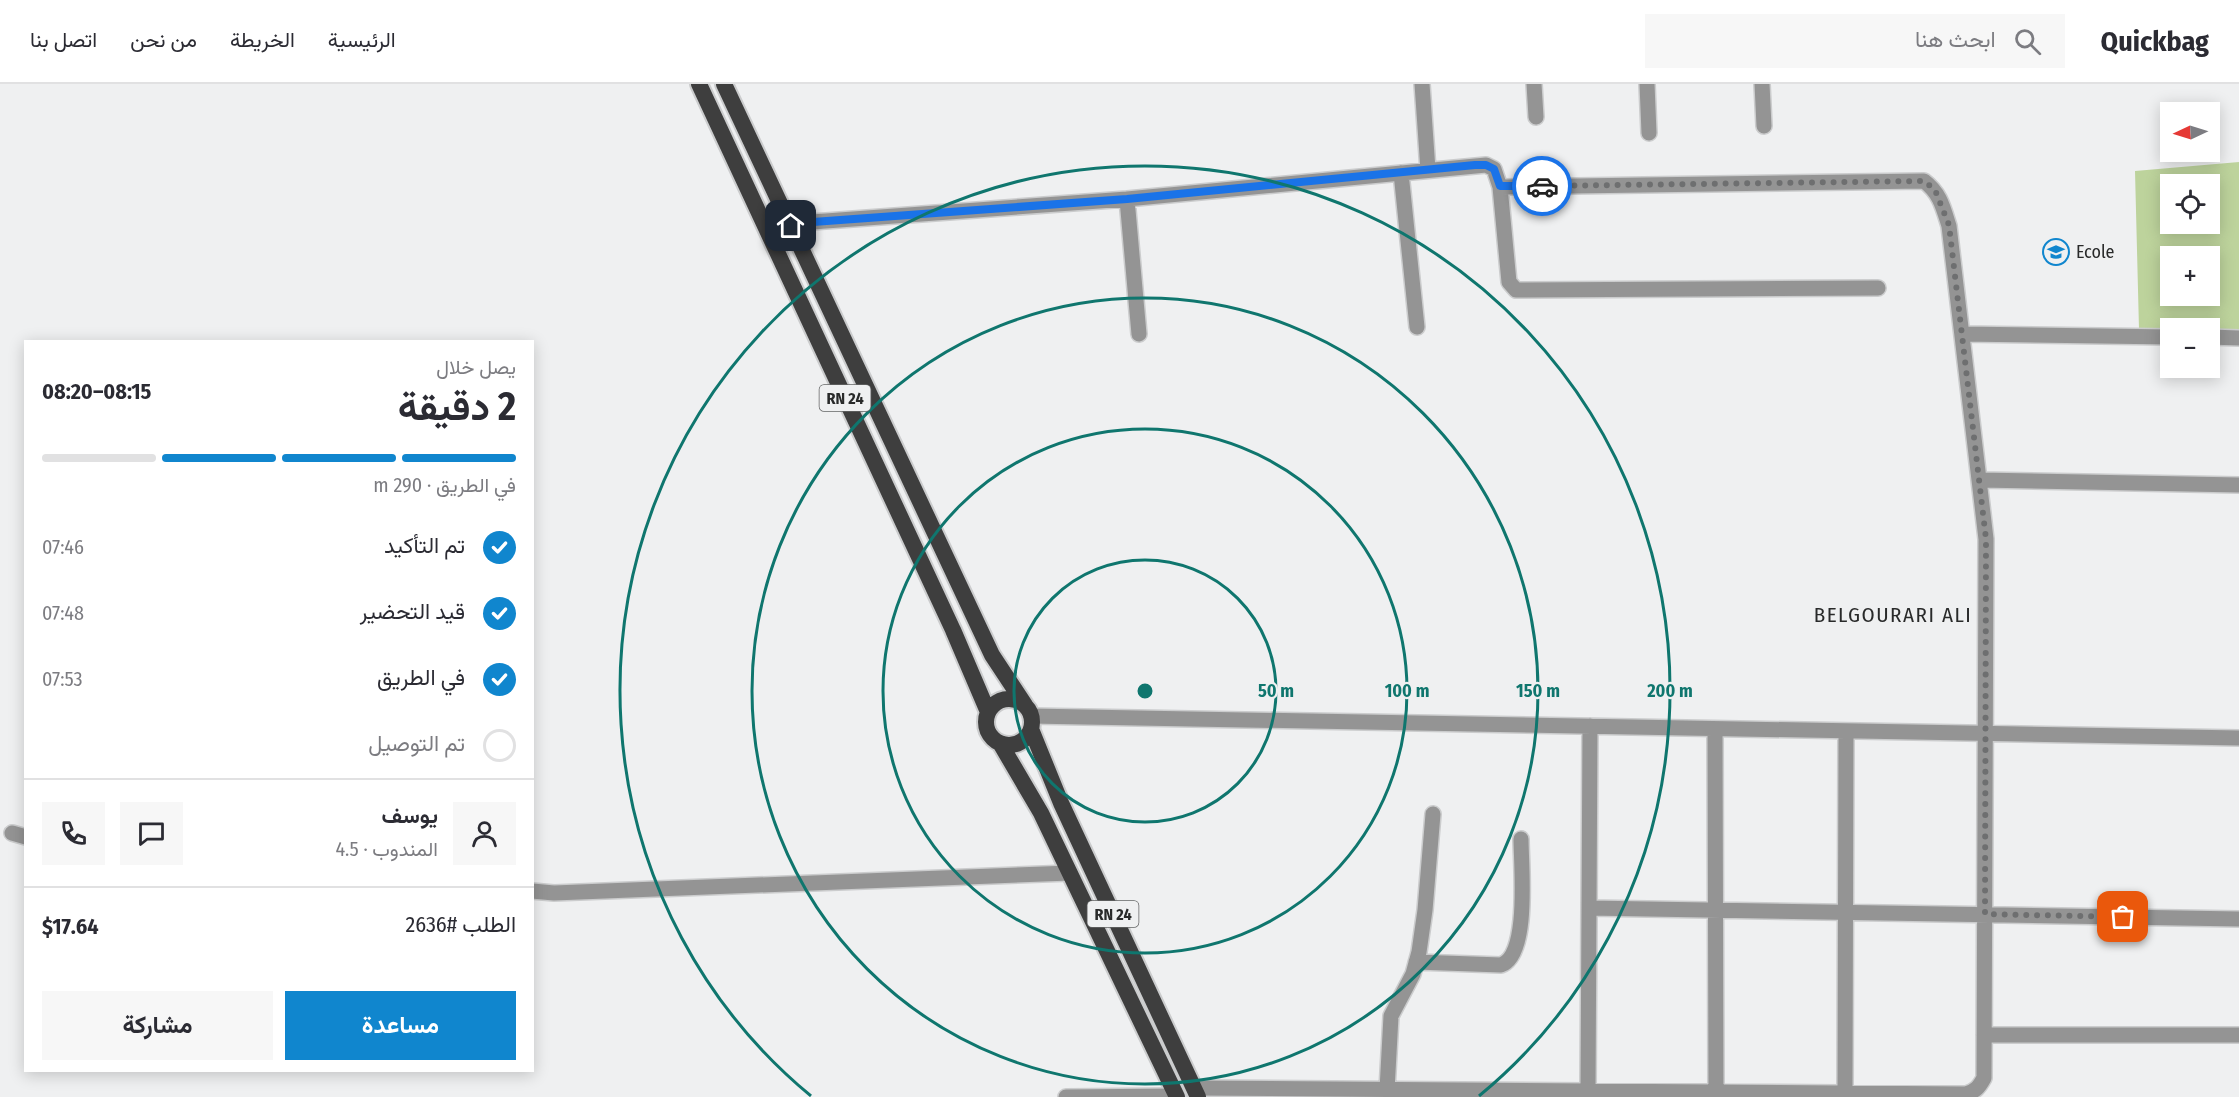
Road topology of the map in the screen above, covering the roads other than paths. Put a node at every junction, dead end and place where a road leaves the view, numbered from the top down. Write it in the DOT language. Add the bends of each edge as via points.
graph roads {
  1 [pos="699,84"];
  2 [pos="724,84"];
  3 [pos="1422,84"];
  4 [pos="1534,84"];
  5 [pos="1647,84"];
  6 [pos="1762,84"];
  7 [pos="1536,117"];
  8 [pos="1764,126"];
  9 [pos="1649,133"];
  10 [pos="1428,170"];
  11 [pos="1401,172"];
  12 [pos="1500,186"];
  13 [pos="1127,199"];
  14 [pos="791,226"];
  15 [pos="1878,288"];
  16 [pos="1417,327"];
  17 [pos="1139,334"];
  18 [pos="1962,334"];
  19 [pos="2160,337"];
  20 [pos="2220,338"];
  21 [pos="2239,338"];
  22 [pos="1980,480"];
  23 [pos="2239,485"];
  24 [pos="988,712"];
  25 [pos="1029,717"];
  26 [pos="1590,726"];
  27 [pos="1715,729"];
  28 [pos="1846,731"];
  29 [pos="1985,733"];
  30 [pos="2239,738"];
  31 [pos="1000,743"];
  32 [pos="1433,814"];
  33 [pos="1521,839"];
  34 [pos="1070,873"];
  35 [pos="534,891"];
  36 [pos="1589,908"];
  37 [pos="1715,910"];
  38 [pos="1845,912"];
  39 [pos="1985,914"];
  40 [pos="2239,919"];
  41 [pos="1416,962"];
  42 [pos="1984,1035"];
  43 [pos="2239,1035"];
  44 [pos="1387,1090"];
  45 [pos="1588,1091"];
  46 [pos="1196,1093"];
  47 [pos="1845,1093"];
  48 [pos="1716,1095"];
  49 [pos="1177,1096"];
  50 [pos="1066,1097"];
  1 -- 24 [label="highway, RN 24"];
  2 -- 14 [label="highway, RN 24"];
  3 -- 10 [label="street"];
  4 -- 7 [label="street"];
  5 -- 9 [label="street"];
  6 -- 8 [label="street"];
  10 -- 11 [label="street"];
  10 -- 12 [label="street" via="1486,165 1494,169"];
  11 -- 13 [label="street"];
  11 -- 16 [label="street"];
  12 -- 15 [label="street" via="1509,282 1516,290"];
  12 -- 18 [label="street" via="1924,181 1935,190 1949,225"];
  13 -- 14 [label="street"];
  13 -- 17 [label="street"];
  14 -- 25 [label="highway, RN 24" via="992,655"];
  18 -- 19 [label="street"];
  18 -- 22 [label="street"];
  20 -- 21 [label="street"];
  22 -- 23 [label="street"];
  22 -- 29 [label="street" via="1986,539"];
  24 -- 25 [label="highway" via="1004,699 1018,701"];
  24 -- 31 [label="highway" via="989,734"];
  25 -- 26 [label="street"];
  25 -- 31 [label="highway" via="1022,741"];
  25 -- 46 [label="highway, RN 24" via="1061,803"];
  26 -- 27 [label="street"];
  26 -- 36 [label="street"];
  27 -- 28 [label="street"];
  27 -- 37 [label="street"];
  28 -- 29 [label="street"];
  28 -- 38 [label="street"];
  29 -- 30 [label="street"];
  29 -- 39 [label="street"];
  31 -- 34 [label="highway, RN 24" via="1031,793"];
  32 -- 41 [label="street" via="1425,910"];
  33 -- 41 [label="street" via="1521,926 1515,953 1508,962"];
  34 -- 35 [label="street" via="684,890"];
  34 -- 49 [label="highway, RN 24"];
  36 -- 37 [label="street"];
  36 -- 45 [label="street"];
  37 -- 38 [label="street"];
  37 -- 48 [label="street"];
  38 -- 39 [label="street"];
  38 -- 47 [label="street"];
  39 -- 40 [label="street"];
  39 -- 42 [label="street"];
  41 -- 44 [label="street" via="1391,1016"];
  42 -- 43 [label="street"];
  42 -- 47 [label="street" via="1984,1078 1975,1091"];
  44 -- 45 [label="street"];
  44 -- 46 [label="street"];
  45 -- 48 [label="street"];
  47 -- 48 [label="street"];
  49 -- 50 [label="street"];
}
